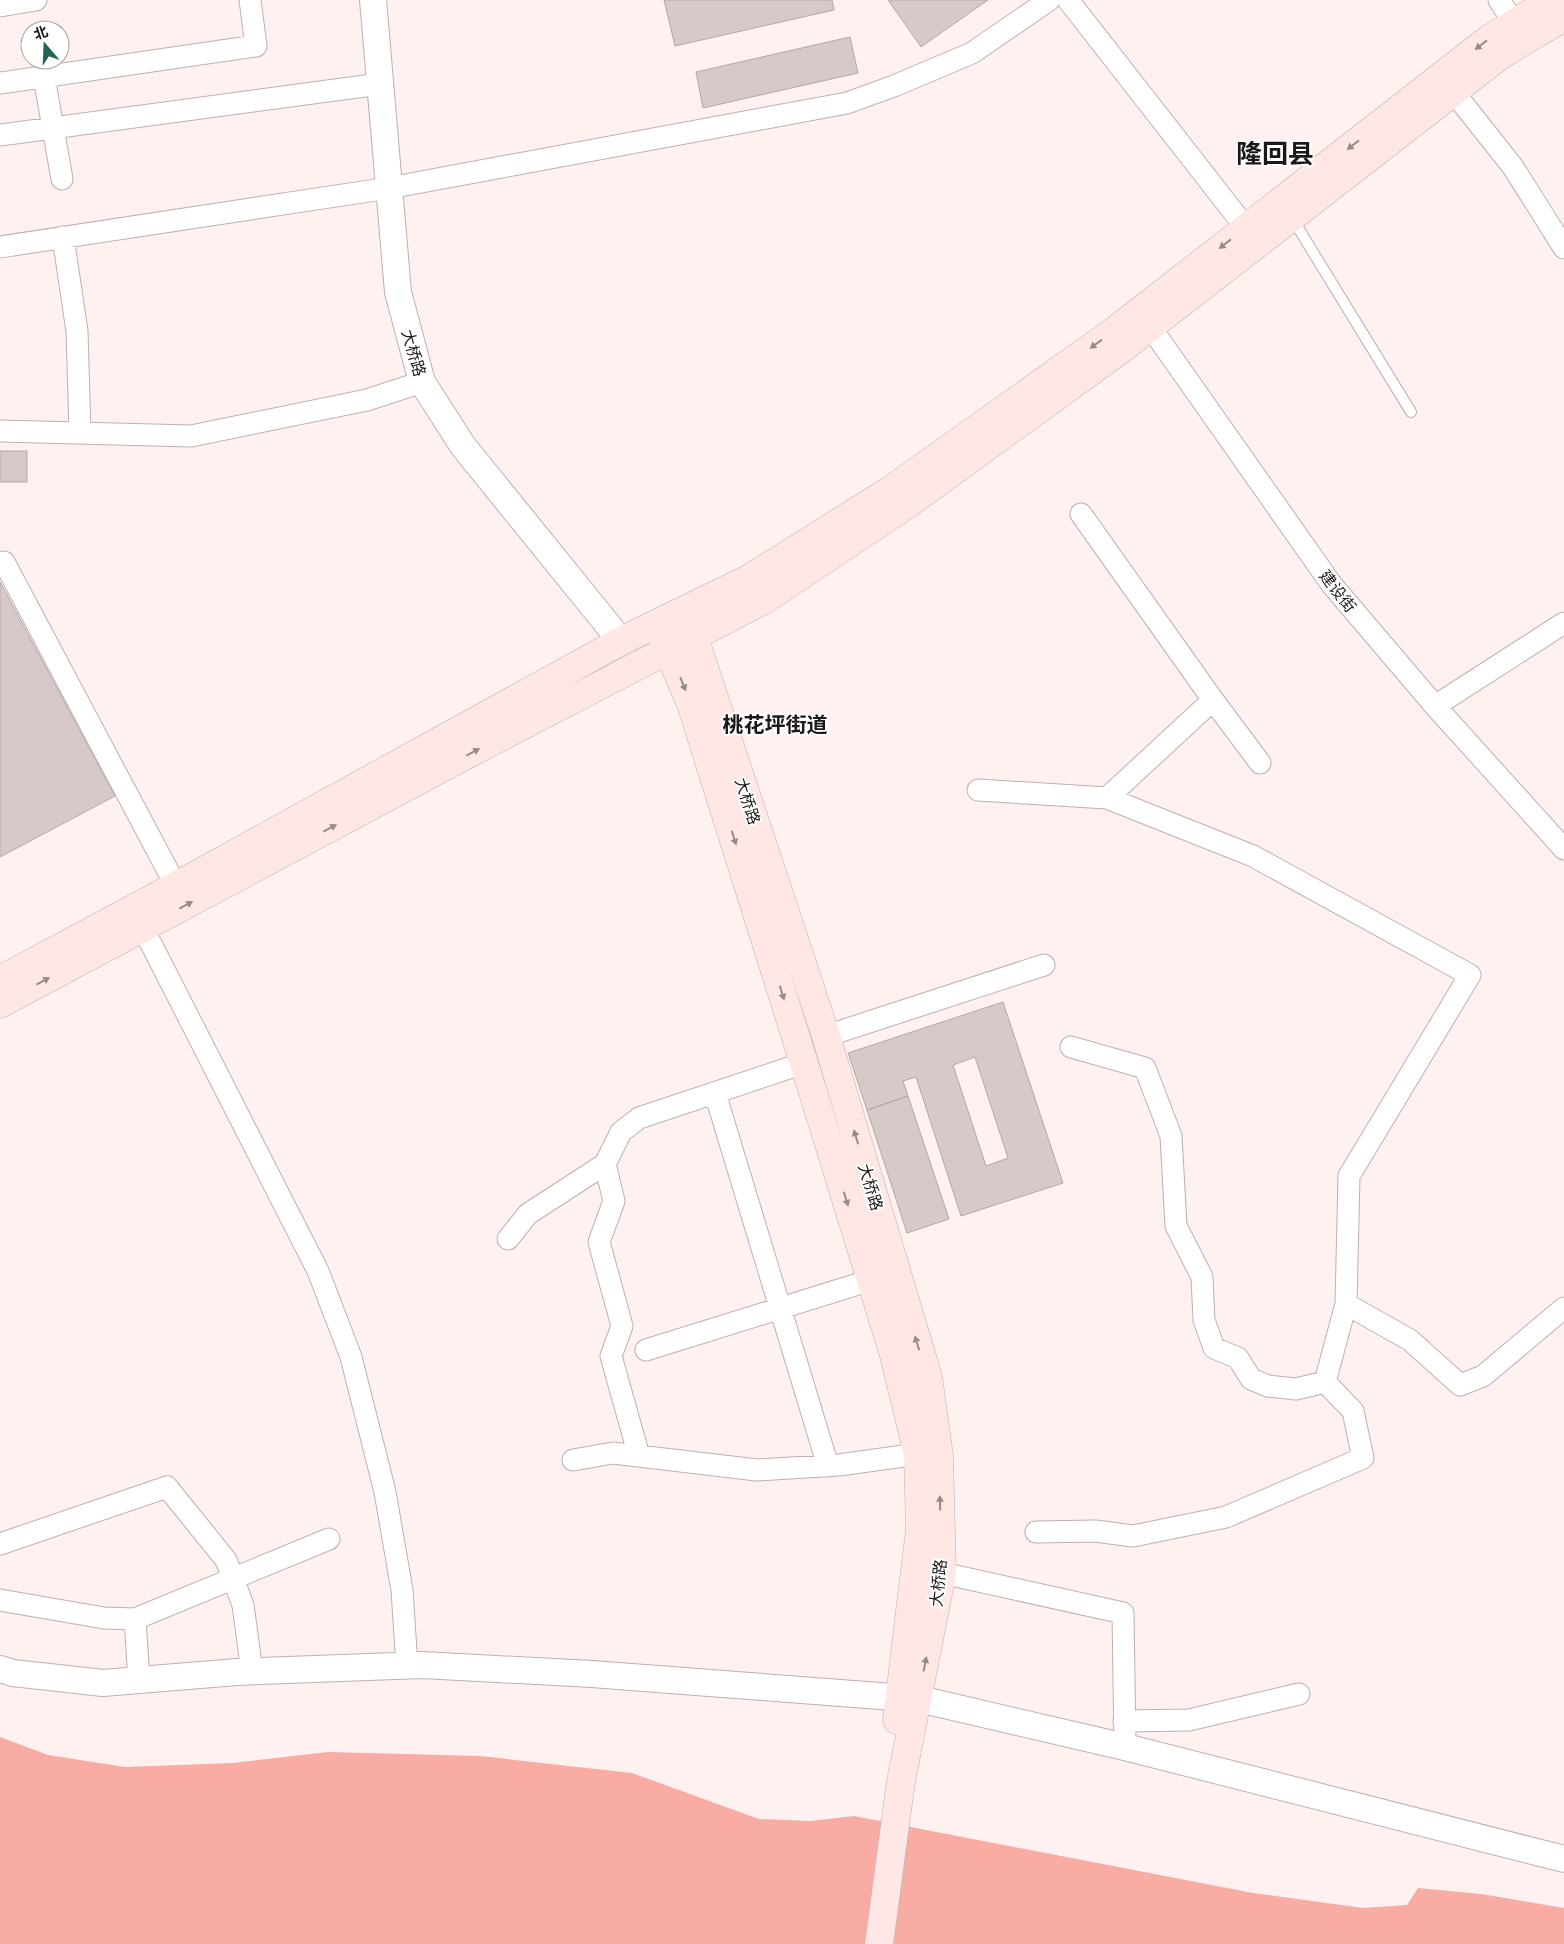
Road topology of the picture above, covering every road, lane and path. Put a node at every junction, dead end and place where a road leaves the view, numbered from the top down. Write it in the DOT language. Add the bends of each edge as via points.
graph roads {
  1 [pos="36,0"];
  2 [pos="250,0"];
  3 [pos="373,0"];
  4 [pos="1049,0"];
  5 [pos="1068,0"];
  6 [pos="1499,0"];
  7 [pos="1552,0"];
  8 [pos="0,6"];
  9 [pos="1564,17"];
  10 [pos="1514,23"];
  11 [pos="44,77"];
  12 [pos="0,84"];
  13 [pos="380,84"];
  14 [pos="1448,84"];
  15 [pos="53,128"];
  16 [pos="0,135"];
  17 [pos="62,179"];
  18 [pos="389,188"];
  19 [pos="1292,218"];
  20 [pos="1246,228"];
  21 [pos="63,238"];
  22 [pos="0,247"];
  23 [pos="1564,248"];
  24 [pos="1145,318"];
  25 [pos="422,382"];
  26 [pos="1411,412"];
  27 [pos="0,431"];
  28 [pos="80,432"];
  29 [pos="1081,514"];
  30 [pos="1,560"];
  31 [pos="668,618"];
  32 [pos="1564,624"];
  33 [pos="694,637"];
  34 [pos="621,641"];
  35 [pos="669,650"];
  36 [pos="1212,700"];
  37 [pos="1435,706"];
  38 [pos="1260,763"];
  39 [pos="978,790"];
  40 [pos="1107,798"];
  41 [pos="1564,848"];
  42 [pos="176,886"];
  43 [pos="137,919"];
  44 [pos="1044,965"];
  45 [pos="0,980"];
  46 [pos="0,1004"];
  47 [pos="826,1036"];
  48 [pos="1071,1047"];
  49 [pos="804,1063"];
  50 [pos="715,1093"];
  51 [pos="605,1164"];
  52 [pos="508,1239"];
  53 [pos="871,1280"];
  54 [pos="1346,1304"];
  55 [pos="1564,1308"];
  56 [pos="779,1309"];
  57 [pos="646,1350"];
  58 [pos="1326,1382"];
  59 [pos="918,1454"];
  60 [pos="639,1456"];
  61 [pos="573,1460"];
  62 [pos="828,1466"];
  63 [pos="1036,1532"];
  64 [pos="329,1539"];
  65 [pos="0,1544"];
  66 [pos="942,1573"];
  67 [pos="234,1579"];
  68 [pos="0,1600"];
  69 [pos="135,1618"];
  70 [pos="407,1666"];
  71 [pos="0,1669"];
  72 [pos="252,1672"];
  73 [pos="139,1680"];
  74 [pos="1299,1694"];
  75 [pos="909,1698"];
  76 [pos="1124,1721"];
  77 [pos="1125,1747"];
  78 [pos="894,1780"];
  79 [pos="1564,1859"];
  80 [pos="864,1944"];
  81 [pos="879,1944"];
  1 -- 8 [label="street"];
  2 -- 11 [label="street" via="256,46"];
  3 -- 13 [label="street, 大桥路"];
  4 -- 18 [label="street" via="972,53 846,103"];
  5 -- 20 [label="street"];
  6 -- 10 [label="street"];
  7 -- 10 [label="main road"];
  9 -- 14 [label="main road"];
  10 -- 14 [label="main road, one-way" via="1489,39"];
  11 -- 12 [label="street"];
  11 -- 15 [label="street"];
  13 -- 15 [label="street"];
  13 -- 18 [label="street, 大桥路"];
  14 -- 19 [label="main road"];
  14 -- 20 [label="main road, one-way"];
  14 -- 23 [label="street" via="1513,167"];
  15 -- 16 [label="street"];
  15 -- 17 [label="street"];
  18 -- 21 [label="street"];
  18 -- 25 [label="street, 大桥路" via="398,292"];
  19 -- 24 [label="main road"];
  19 -- 26 [label="lane"];
  20 -- 24 [label="main road, one-way"];
  21 -- 22 [label="street"];
  21 -- 28 [label="street" via="77,331"];
  24 -- 31 [label="main road, one-way" via="889,491 750,578"];
  24 -- 33 [label="main road" via="908,504 764,600"];
  24 -- 37 [label="street, 建设街" via="1332,585"];
  25 -- 28 [label="street" via="367,400 191,436"];
  25 -- 34 [label="street, 大桥路" via="463,446"];
  27 -- 28 [label="street"];
  29 -- 36 [label="street"];
  30 -- 42 [label="street"];
  31 -- 33 [label="main road, 大桥路"];
  31 -- 34 [label="main road"];
  31 -- 35 [label="main road"];
  32 -- 37 [label="street"];
  33 -- 35 [label="main road"];
  33 -- 47 [label="main road, 大桥路"];
  34 -- 42 [label="main road"];
  43 -- 35 [label="main road, one-way"];
  35 -- 49 [label="main road, one-way" via="691,704"];
  36 -- 38 [label="street"];
  36 -- 40 [label="street"];
  37 -- 41 [label="street, 建设街"];
  39 -- 40 [label="street"];
  40 -- 54 [label="street" via="1253,856 1470,975 1350,1176"];
  42 -- 43 [label="main road"];
  43 -- 45 [label="main road"];
  46 -- 43 [label="main road, one-way"];
  43 -- 70 [label="street" via="318,1271 350,1357 385,1492 402,1590"];
  44 -- 47 [label="street"];
  66 -- 47 [label="main road, 大桥路, one-way" via="939,1456 928,1377"];
  48 -- 58 [label="street" via="1145,1068 1171,1136 1176,1226 1202,1277 1204,1320 1214,1348 1238,1358 1251,1379 1268,1386 1296,1389"];
  49 -- 50 [label="street"];
  49 -- 53 [label="main road, one-way"];
  50 -- 51 [label="street" via="639,1118 621,1132"];
  50 -- 56 [label="street"];
  51 -- 52 [label="street" via="528,1214"];
  51 -- 60 [label="street" via="614,1201 599,1242 622,1326 611,1356"];
  53 -- 56 [label="street"];
  53 -- 59 [label="main road" via="894,1355"];
  54 -- 55 [label="street" via="1410,1340 1460,1385 1483,1376"];
  54 -- 58 [label="street"];
  56 -- 57 [label="street"];
  56 -- 62 [label="street"];
  58 -- 63 [label="street" via="1353,1411 1363,1458 1226,1517 1133,1536 1095,1531"];
  59 -- 62 [label="street"];
  59 -- 75 [label="main road" via="920,1528"];
  60 -- 61 [label="street" via="613,1453"];
  60 -- 62 [label="street" via="757,1470"];
  64 -- 67 [label="street"];
  65 -- 67 [label="street" via="167,1487 226,1560"];
  75 -- 66 [label="main road, 大桥路, one-way"];
  66 -- 76 [label="street" via="1123,1613"];
  67 -- 69 [label="street"];
  67 -- 72 [label="street" via="243,1605"];
  68 -- 69 [label="street" via="104,1618"];
  69 -- 73 [label="street"];
  70 -- 72 [label="street"];
  70 -- 75 [label="street" via="592,1674"];
  71 -- 73 [label="street" via="103,1682"];
  72 -- 73 [label="street"];
  74 -- 76 [label="street" via="1189,1720"];
  75 -- 77 [label="street"];
  75 -- 78 [label="main road, 大桥路"];
  76 -- 77 [label="street"];
  77 -- 79 [label="street"];
  78 -- 80 [label="main road"];
  78 -- 81 [label="main road"];
}
